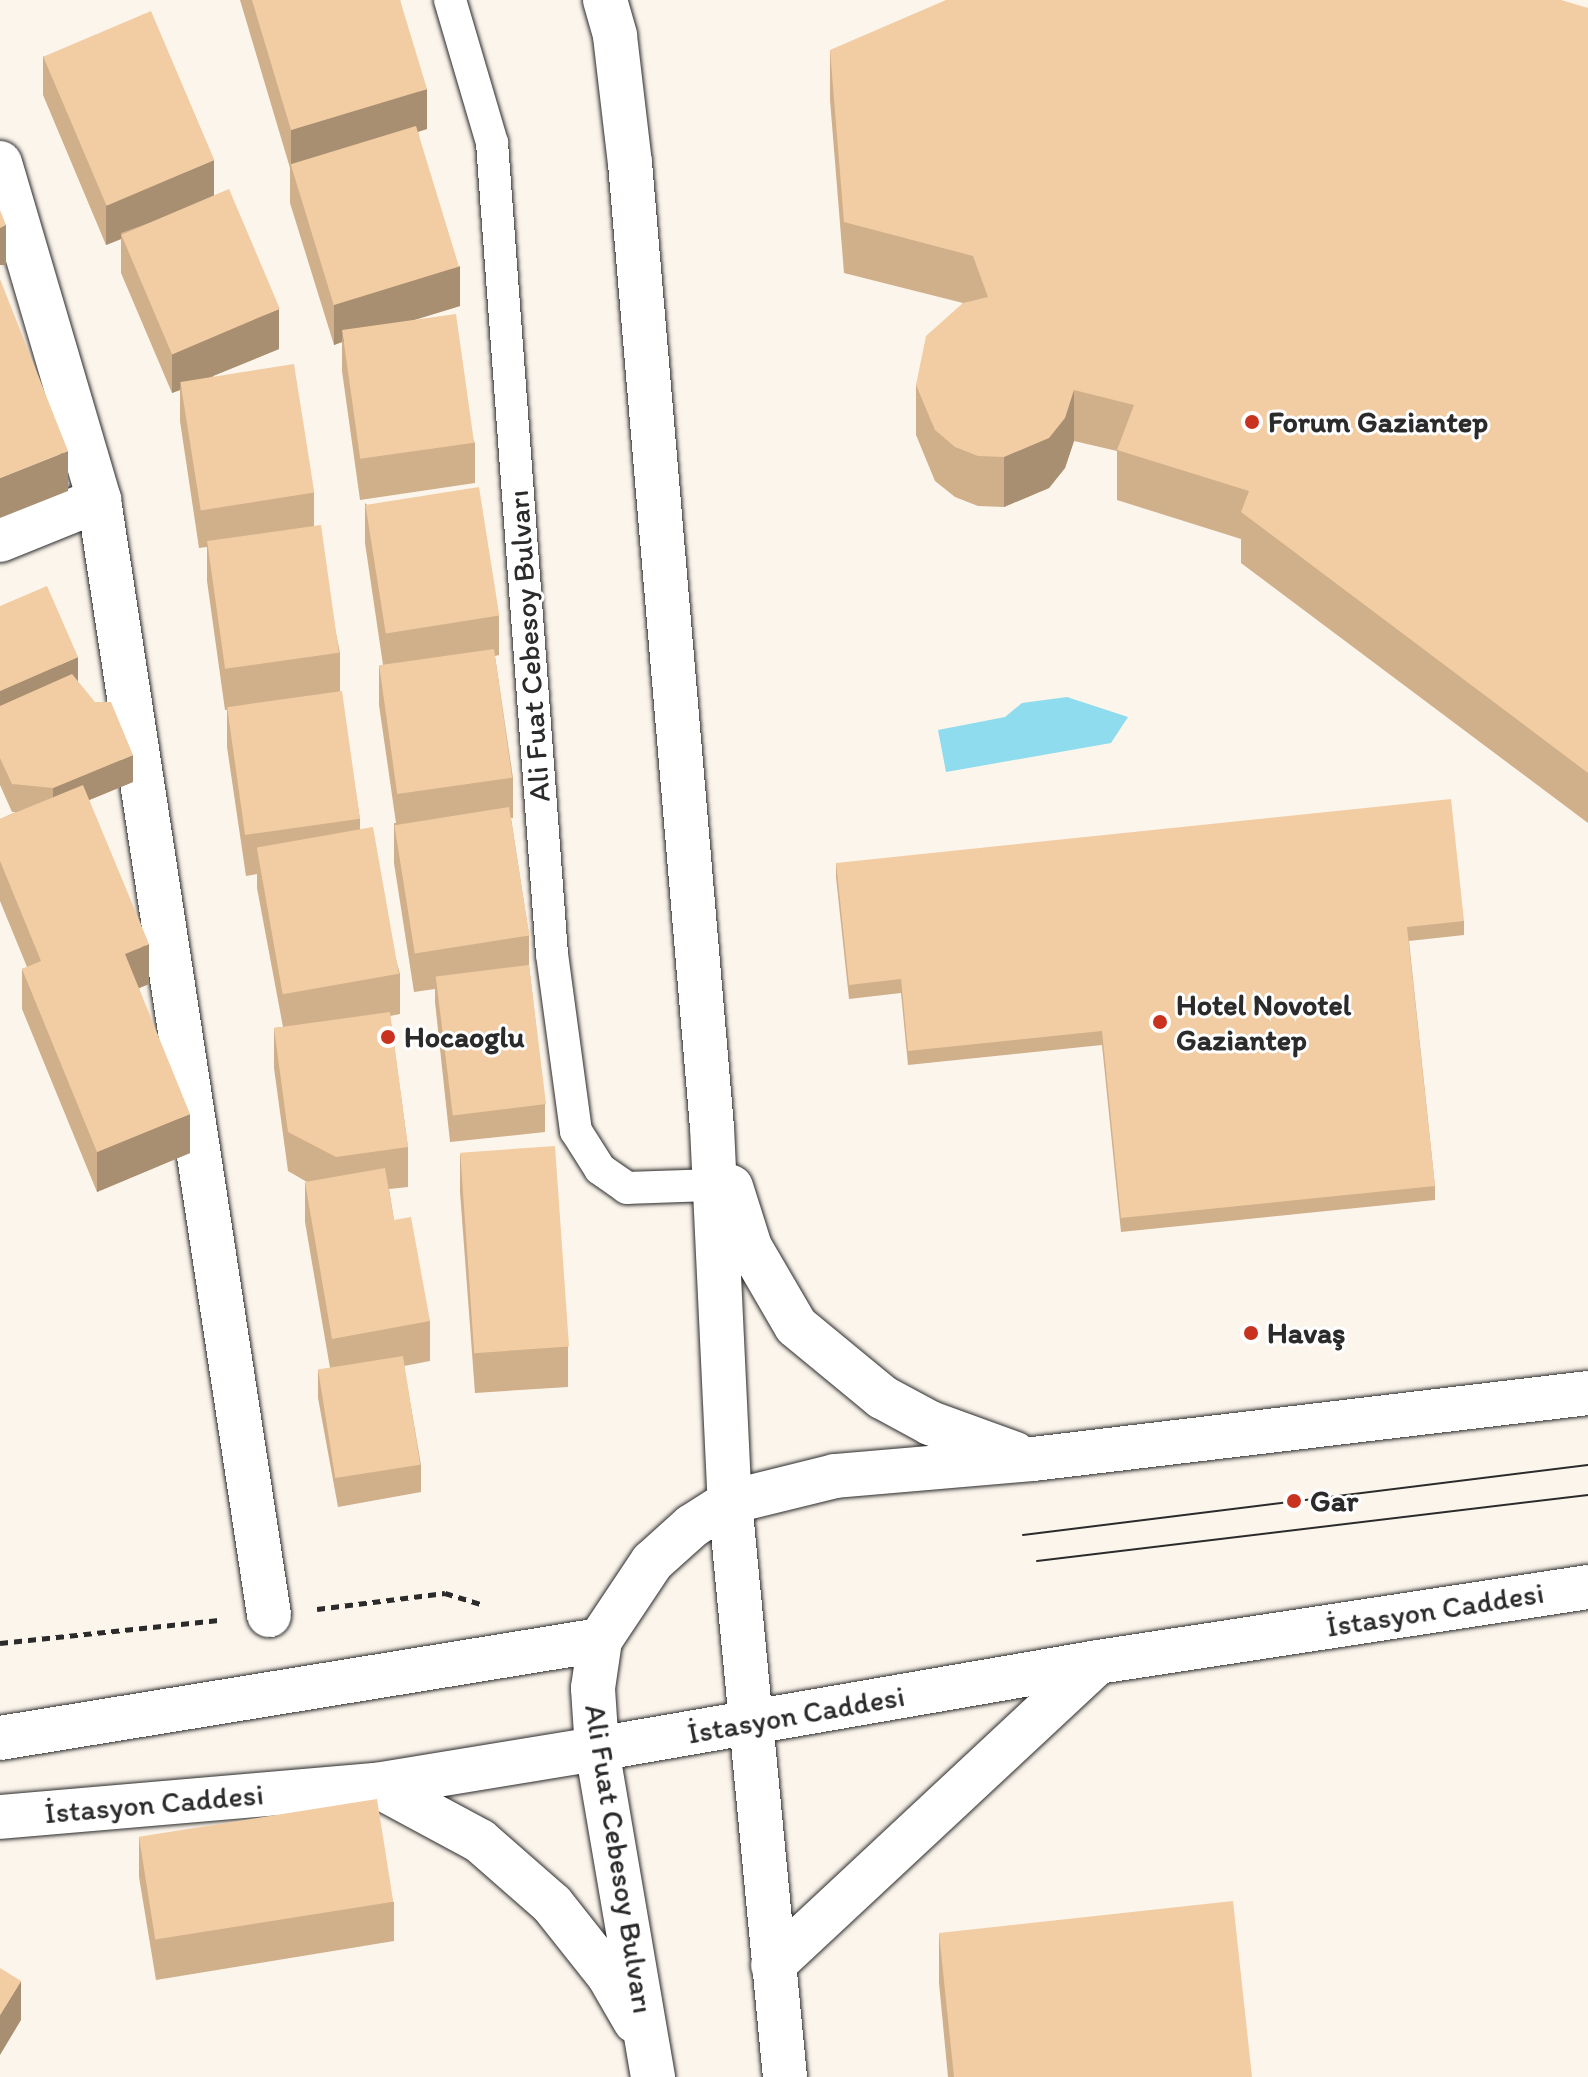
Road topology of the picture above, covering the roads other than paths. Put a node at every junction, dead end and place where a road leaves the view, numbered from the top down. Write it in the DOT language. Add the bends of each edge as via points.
graph roads {
  1 [pos="450,0"];
  2 [pos="605,0"];
  3 [pos="0,163"];
  4 [pos="99,500"];
  5 [pos="0,540"];
  6 [pos="712,1127"];
  7 [pos="715,1185"];
  8 [pos="1588,1393"];
  9 [pos="1033,1459"];
  10 [pos="730,1502"];
  11 [pos="1588,1587"];
  12 [pos="269,1615"];
  13 [pos="600,1640"];
  14 [pos="1098,1662"];
  15 [pos="750,1724"];
  16 [pos="0,1738"];
  17 [pos="597,1749"];
  18 [pos="376,1785"];
  19 [pos="0,1817"];
  20 [pos="773,1965"];
  21 [pos="650,2058"];
  22 [pos="785,2077"];
  1 -- 7 [label="lane, Ali Fuat Cebesoy Bulvarı" via="492,143 552,954 576,1131 600,1169 627,1188"];
  2 -- 6 [label="street" via="615,36 630,163"];
  3 -- 4 [label="street"];
  4 -- 5 [label="street"];
  4 -- 12 [label="street"];
  6 -- 7 [label="street"];
  6 -- 9 [label="street" via="750,1247 796,1326 838,1365 930,1423"];
  7 -- 10 [label="street"];
  8 -- 9 [label="street"];
  9 -- 10 [label="street" via="835,1476"];
  10 -- 13 [label="street" via="652,1562"];
  10 -- 15 [label="street"];
  11 -- 14 [label="street, İstasyon Caddesi"];
  13 -- 16 [label="street"];
  13 -- 17 [label="street, Ali Fuat Cebesoy Bulvarı" via="593,1688"];
  14 -- 15 [label="street, İstasyon Caddesi"];
  14 -- 20 [label="street"];
  15 -- 17 [label="street, İstasyon Caddesi"];
  15 -- 20 [label="street"];
  17 -- 18 [label="street, İstasyon Caddesi"];
  17 -- 21 [label="street, Ali Fuat Cebesoy Bulvarı"];
  18 -- 19 [label="street, İstasyon Caddesi"];
  18 -- 21 [label="street" via="480,1841 552,1904 609,1976"];
  20 -- 22 [label="street"];
}
